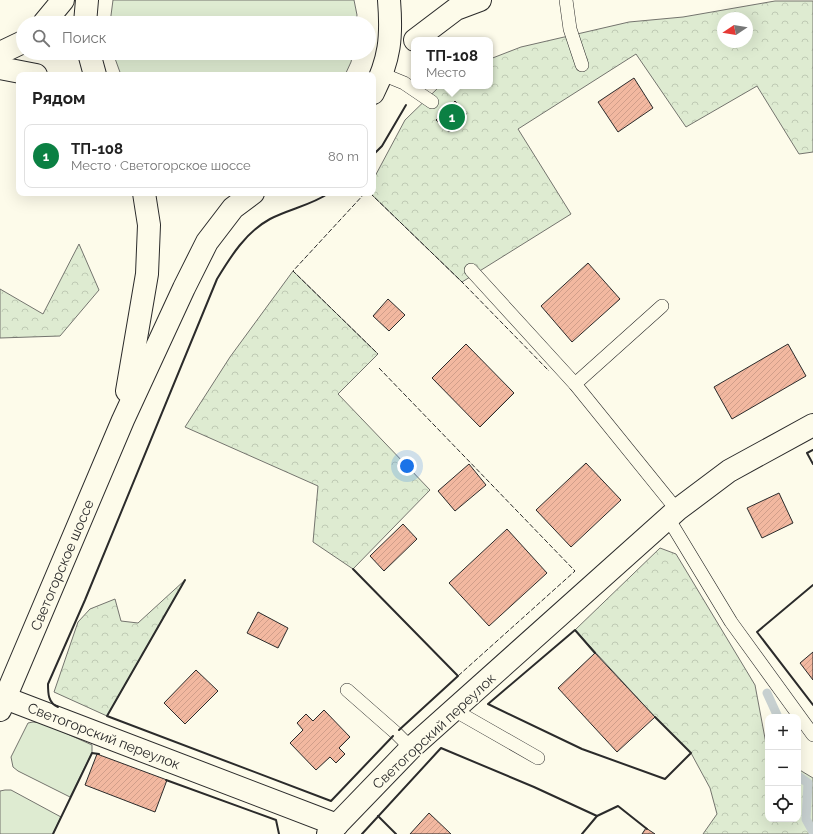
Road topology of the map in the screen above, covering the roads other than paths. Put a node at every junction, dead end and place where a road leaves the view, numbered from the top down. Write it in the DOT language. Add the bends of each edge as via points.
graph roads {
  1 [pos="63,0"];
  2 [pos="87,0"];
  3 [pos="389,0"];
  4 [pos="480,0"];
  5 [pos="566,0"];
  6 [pos="50,16"];
  7 [pos="86,16"];
  8 [pos="419,37"];
  9 [pos="16,45"];
  10 [pos="411,45"];
  11 [pos="0,53"];
  12 [pos="91,60"];
  13 [pos="582,65"];
  14 [pos="0,68"];
  15 [pos="21,72"];
  16 [pos="94,72"];
  17 [pos="378,83"];
  18 [pos="411,88"];
  19 [pos="412,89"];
  20 [pos="432,102"];
  21 [pos="144,196"];
  22 [pos="249,196"];
  23 [pos="471,270"];
  24 [pos="662,306"];
  25 [pos="575,384"];
  26 [pos="123,420"];
  27 [pos="813,425"];
  28 [pos="672,514"];
  29 [pos="347,690"];
  30 [pos="3,704"];
  31 [pos="454,710"];
  32 [pos="813,735"];
  33 [pos="411,748"];
  34 [pos="538,758"];
  35 [pos="332,829"];
  1 -- 6 [label="street"];
  2 -- 7 [label="street"];
  3 -- 17 [label="street" via="389,49"];
  4 -- 8 [label="street" via="456,9"];
  5 -- 13 [label="lane" via="570,29"];
  9 -- 11 [label="street"];
  10 -- 17 [label="street"];
  12 -- 16 [label="street"];
  14 -- 15 [label="street"];
  17 -- 18 [label="lane" via="404,84"];
  19 -- 20 [label="lane"];
  21 -- 26 [label="street, Светогорское шоссе" via="149,225 147,274"];
  22 -- 26 [label="street, Светогорское шоссе" via="233,208 207,242"];
  23 -- 25 [label="lane"];
  24 -- 25 [label="lane"];
  25 -- 28 [label="lane"];
  26 -- 30 [label="street, Светогорское шоссе"];
  27 -- 28 [label="street, Светогорский переулок" via="729,471"];
  28 -- 31 [label="street, Светогорский переулок"];
  28 -- 32 [label="lane" via="731,622"];
  29 -- 33 [label="lane"];
  30 -- 35 [label="street, Светогорский переулок"];
  31 -- 33 [label="street, Светогорский переулок"];
  31 -- 34 [label="lane"];
  33 -- 35 [label="street, Светогорский переулок"];
}
